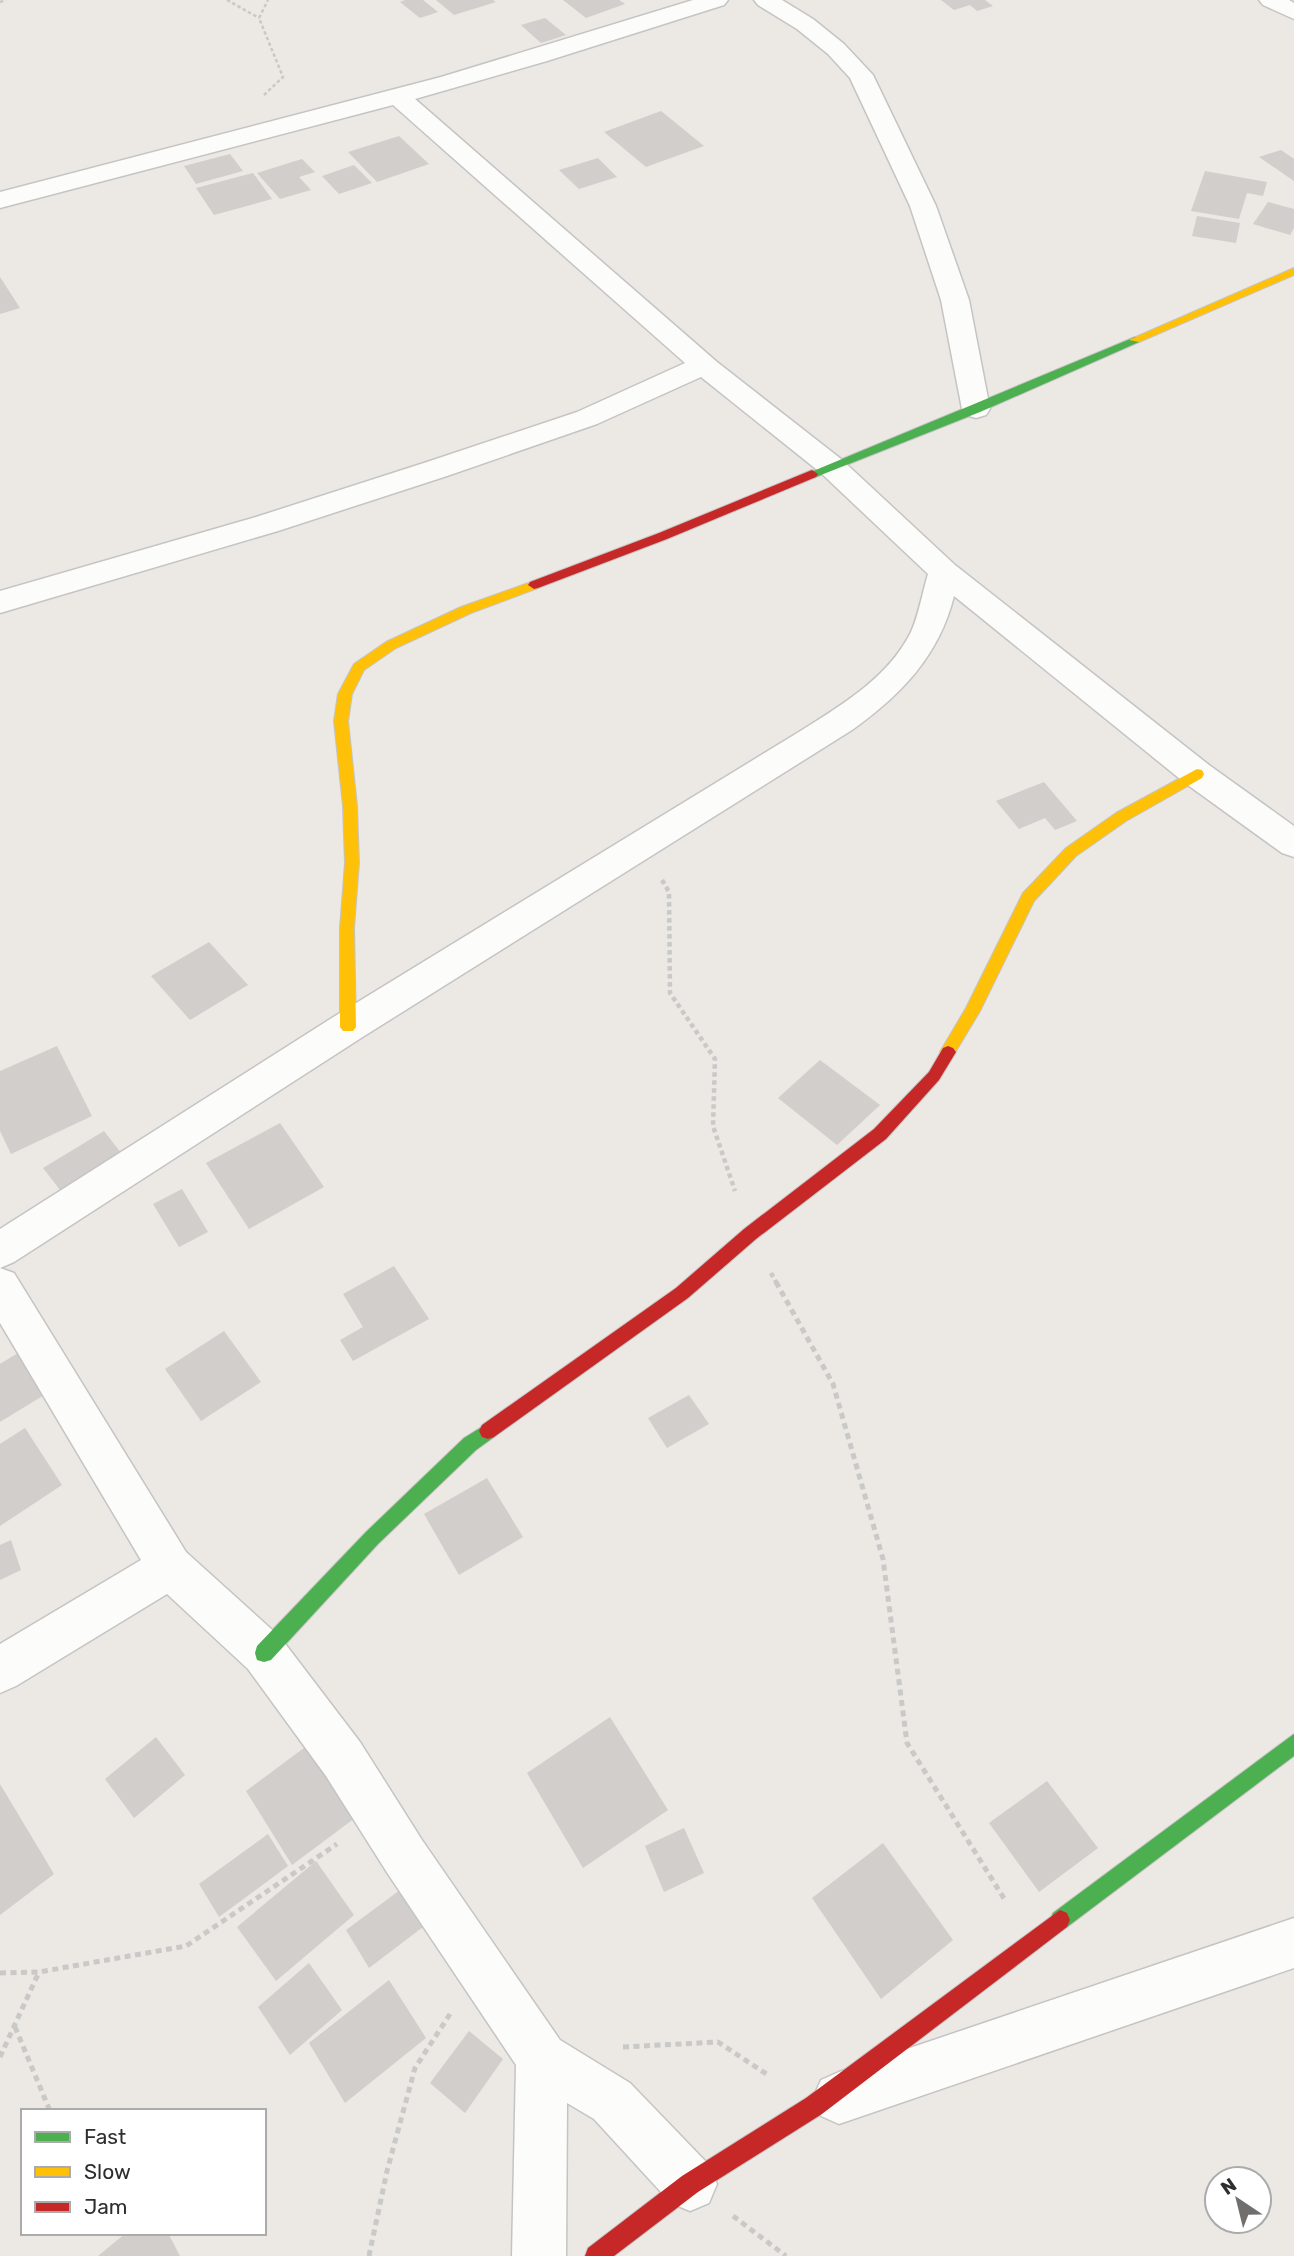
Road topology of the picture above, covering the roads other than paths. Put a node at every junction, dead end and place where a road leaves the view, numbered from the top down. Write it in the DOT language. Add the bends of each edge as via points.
graph roads {
  1 [pos="716,0"];
  2 [pos="765,0"];
  3 [pos="1271,0"];
  4 [pos="1294,12"];
  5 [pos="398,96"];
  6 [pos="0,200"];
  7 [pos="1294,271"];
  8 [pos="704,365"];
  9 [pos="976,410"];
  10 [pos="831,466"];
  11 [pos="944,572"];
  12 [pos="0,603"];
  13 [pos="1197,774"];
  14 [pos="1294,844"];
  15 [pos="348,1027"];
  16 [pos="0,1250"];
  17 [pos="0,1286"];
  18 [pos="170,1567"];
  19 [pos="264,1653"];
  20 [pos="0,1670"];
  21 [pos="1294,1744"];
  22 [pos="1294,1943"];
  23 [pos="542,2058"];
  24 [pos="814,2106"];
  25 [pos="690,2184"];
  26 [pos="539,2256"];
  27 [pos="596,2256"];
  1 -- 5 [label="street" via="610,36"];
  2 -- 9 [label="street" via="805,24 861,75 923,206 955,300"];
  3 -- 4 [label="street"];
  5 -- 6 [label="street"];
  5 -- 8 [label="street"];
  7 -- 9 [label="street"];
  8 -- 10 [label="street"];
  8 -- 12 [label="street" via="587,418 437,469"];
  9 -- 10 [label="street"];
  10 -- 11 [label="street"];
  10 -- 15 [label="street" via="466,610 391,645 359,667 345,694 341,721 352,863"];
  11 -- 13 [label="street"];
  11 -- 15 [label="street" via="927,632 916,652 892,681 862,706"];
  13 -- 14 [label="street"];
  13 -- 19 [label="street" via="1071,852 1028,897 934,1076 880,1134 682,1293 470,1444 372,1538"];
  15 -- 16 [label="street"];
  17 -- 18 [label="street"];
  18 -- 19 [label="street"];
  18 -- 20 [label="street"];
  19 -- 23 [label="street" via="343,1759"];
  21 -- 24 [label="street"];
  22 -- 24 [label="street"];
  23 -- 25 [label="street" via="612,2101"];
  23 -- 26 [label="street"];
  24 -- 25 [label="street"];
  25 -- 27 [label="street"];
}
